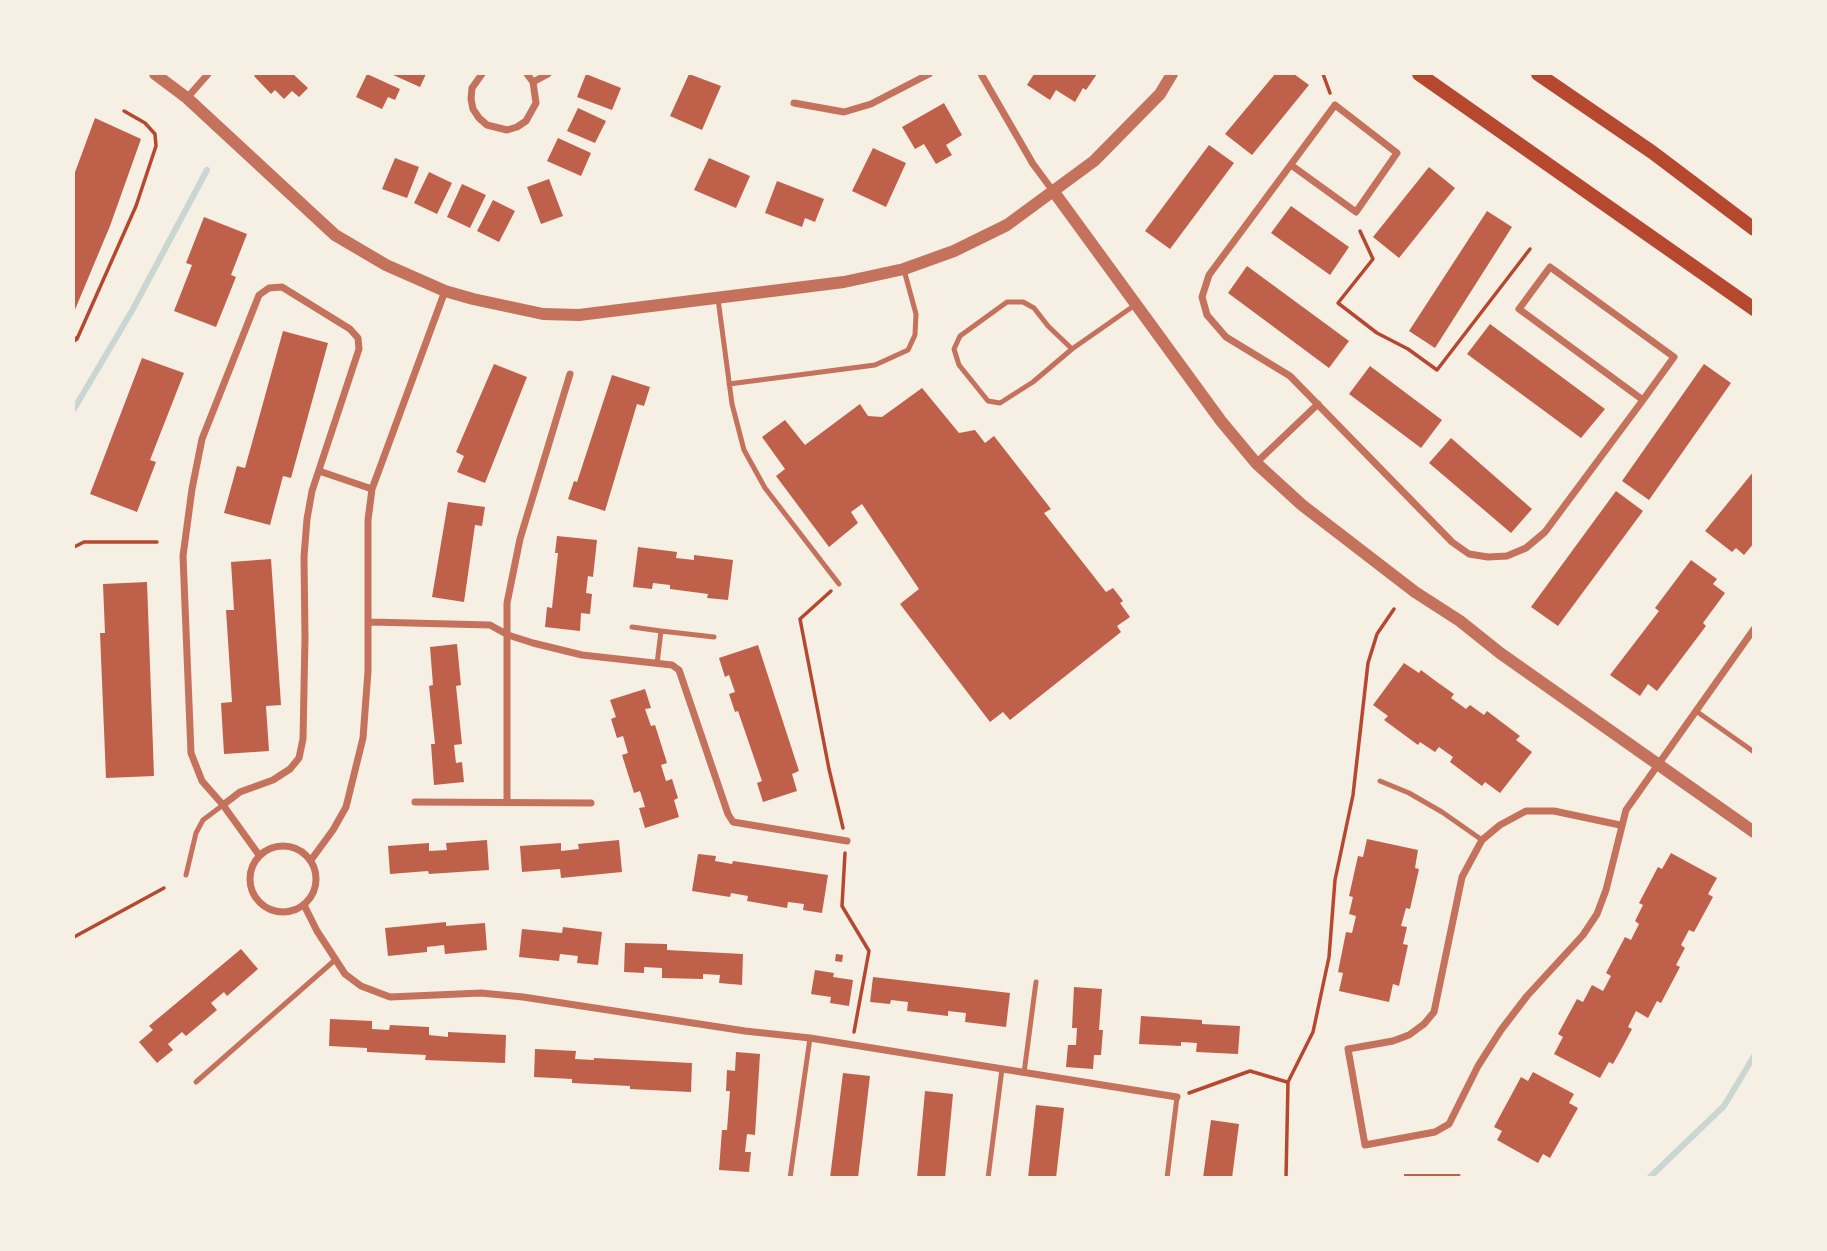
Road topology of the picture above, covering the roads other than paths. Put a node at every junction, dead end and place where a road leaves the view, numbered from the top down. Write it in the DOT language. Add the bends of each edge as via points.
graph roads {
  1 [pos="155,74"];
  2 [pos="208,74"];
  3 [pos="482,74"];
  4 [pos="527,74"];
  5 [pos="548,74"];
  6 [pos="929,74"];
  7 [pos="981,74"];
  8 [pos="1172,74"];
  9 [pos="1419,74"];
  10 [pos="1538,74"];
  11 [pos="533,82"];
  12 [pos="187,98"];
  13 [pos="794,103"];
  14 [pos="1291,165"];
  15 [pos="1054,192"];
  16 [pos="1754,229"];
  17 [pos="904,269"];
  18 [pos="445,291"];
  19 [pos="718,299"];
  20 [pos="1136,304"];
  21 [pos="1754,309"];
  22 [pos="1072,349"];
  23 [pos="570,374"];
  24 [pos="729,384"];
  25 [pos="1643,400"];
  26 [pos="1318,404"];
  27 [pos="1256,463"];
  28 [pos="319,471"];
  29 [pos="372,489"];
  30 [pos="839,584"];
  31 [pos="370,622"];
  32 [pos="632,627"];
  33 [pos="1754,629"];
  34 [pos="661,631"];
  35 [pos="508,635"];
  36 [pos="714,637"];
  37 [pos="657,664"];
  38 [pos="1696,711"];
  39 [pos="1754,752"];
  40 [pos="1657,763"];
  41 [pos="1380,781"];
  42 [pos="508,801"];
  43 [pos="415,802"];
  44 [pos="591,803"];
  45 [pos="223,805"];
  46 [pos="1620,825"];
  47 [pos="1754,832"];
  48 [pos="1482,840"];
  49 [pos="846,841"];
  50 [pos="259,855"];
  51 [pos="311,860"];
  52 [pos="186,875"];
  53 [pos="304,905"];
  54 [pos="335,960"];
  55 [pos="1036,982"];
  56 [pos="810,1038"];
  57 [pos="1002,1069"];
  58 [pos="1024,1073"];
  59 [pos="196,1082"];
  60 [pos="1177,1097"];
  61 [pos="790,1178"];
  62 [pos="988,1178"];
  63 [pos="1167,1178"];
  1 -- 12 [label="street"];
  2 -- 12 [label="street"];
  3 -- 11 [label="street" via="472,88 471,99 479,118 497,129 517,127 533,113"];
  4 -- 11 [label="street"];
  5 -- 11 [label="street"];
  6 -- 13 [label="street" via="871,104 844,112"];
  7 -- 15 [label="street"];
  8 -- 15 [label="street" via="1160,94 1094,161"];
  9 -- 21 [label="main road"];
  10 -- 16 [label="main road"];
  12 -- 18 [label="street" via="335,235 386,265"];
  14 -- 14 [label="street" via="1356,212 1397,153 1335,105"];
  14 -- 26 [label="street" via="1209,275 1202,296 1207,315 1227,337 1290,376"];
  15 -- 17 [label="street" via="1007,225"];
  15 -- 20 [label="street"];
  17 -- 19 [label="street"];
  17 -- 24 [label="lane" via="916,314 915,335 908,350 874,365"];
  18 -- 19 [label="street" via="543,314 579,315"];
  18 -- 29 [label="street"];
  19 -- 24 [label="lane"];
  20 -- 22 [label="lane"];
  20 -- 27 [label="street"];
  22 -- 22 [label="lane" via="1023,302 1007,302 960,336 954,349 959,365 988,401 1000,403"];
  23 -- 35 [label="street" via="520,539 507,603"];
  24 -- 30 [label="lane" via="740,439 760,478"];
  25 -- 25 [label="street" via="1674,357 1550,267 1519,309"];
  25 -- 26 [label="street" via="1545,532 1517,552 1488,557 1469,554 1452,542"];
  26 -- 27 [label="street"];
  27 -- 40 [label="street" via="1301,505 1415,592"];
  28 -- 29 [label="street"];
  28 -- 45 [label="street" via="303,558 303,739 299,758 273,780 240,792"];
  28 -- 45 [label="street" via="355,364 358,338 282,287 269,288 259,295 202,439 183,556 191,753 202,781"];
  29 -- 31 [label="street"];
  31 -- 35 [label="street" via="490,625"];
  31 -- 51 [label="street" via="363,738 355,779 334,830"];
  32 -- 34 [label="lane"];
  33 -- 38 [label="street"];
  34 -- 36 [label="lane"];
  34 -- 37 [label="lane"];
  35 -- 37 [label="street" via="582,655"];
  35 -- 42 [label="street"];
  37 -- 49 [label="street" via="679,670 733,821"];
  38 -- 39 [label="lane"];
  38 -- 40 [label="street"];
  40 -- 46 [label="street"];
  40 -- 47 [label="street"];
  41 -- 48 [label="lane" via="1443,812"];
  42 -- 43 [label="street"];
  42 -- 44 [label="street"];
  45 -- 50 [label="street"];
  45 -- 52 [label="lane" via="203,820 196,833"];
  46 -- 48 [label="street" via="1554,811 1526,811"];
  46 -- 48 [label="street" via="1597,914 1501,1030 1449,1124 1435,1132 1365,1145 1348,1049 1409,1035 1434,1012 1462,877"];
  50 -- 51 [label="street" via="286,846"];
  50 -- 53 [label="street" via="249,876 262,906 284,913"];
  51 -- 53 [label="street" via="317,879"];
  53 -- 54 [label="street"];
  54 -- 56 [label="street" via="361,986 390,996 523,996"];
  54 -- 59 [label="lane"];
  55 -- 58 [label="lane"];
  56 -- 57 [label="street"];
  56 -- 61 [label="lane"];
  57 -- 58 [label="street"];
  57 -- 62 [label="lane"];
  58 -- 60 [label="street"];
  60 -- 63 [label="lane"];
}
